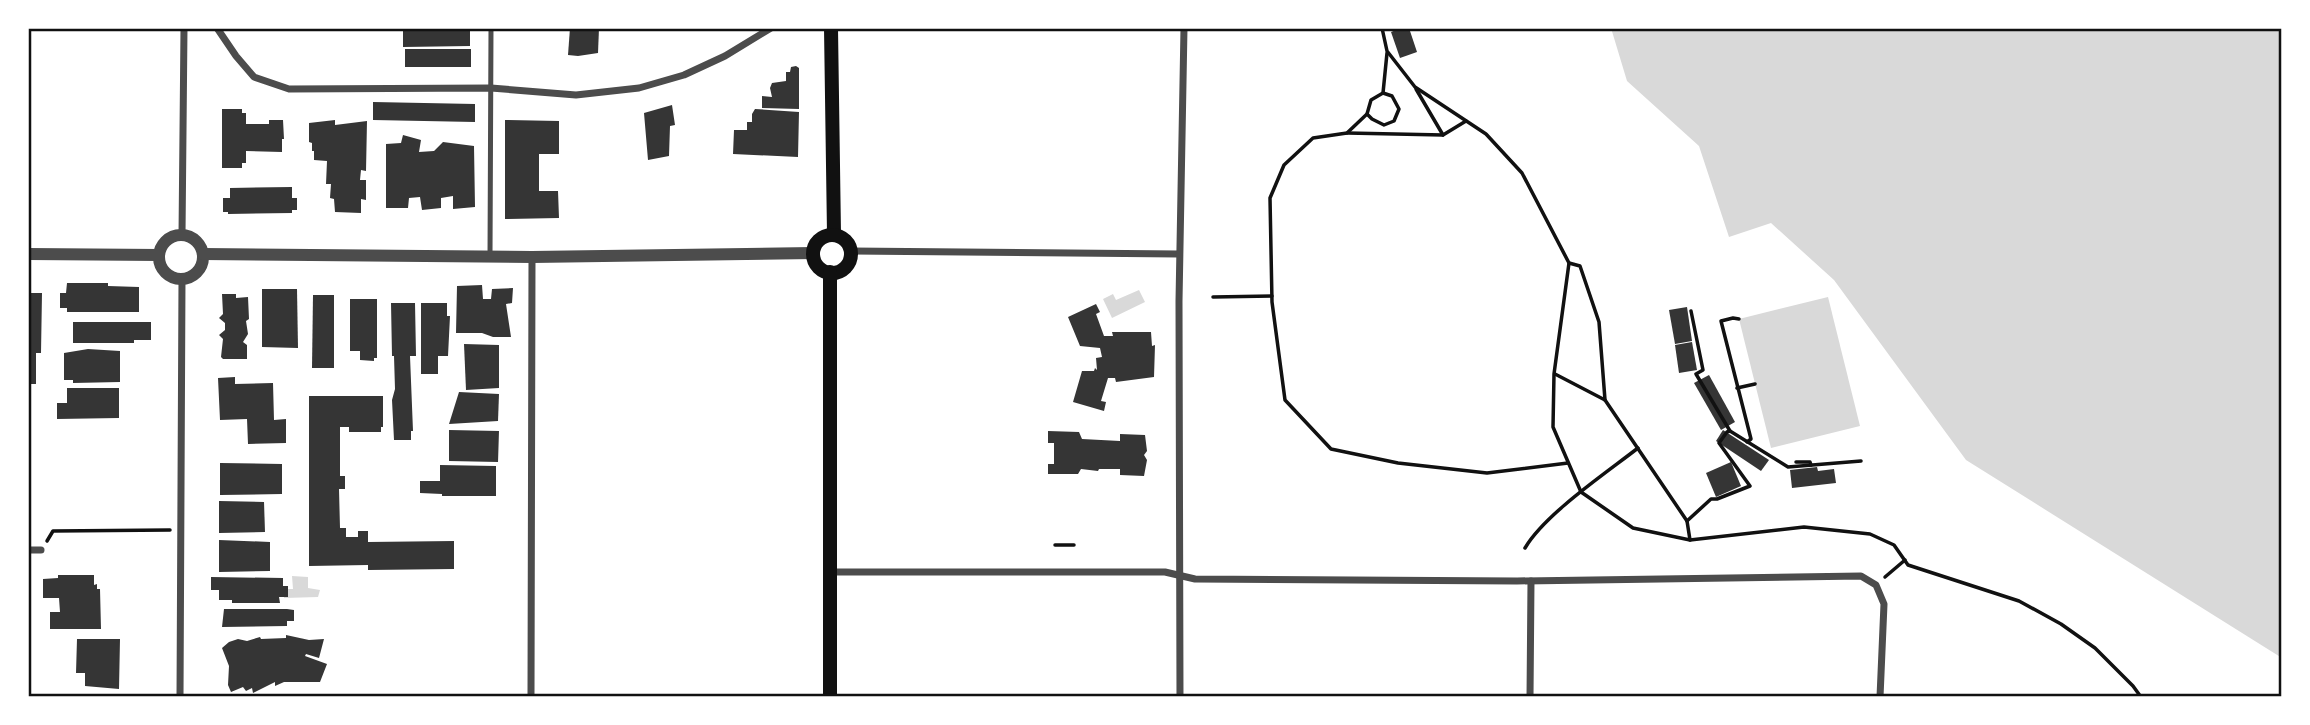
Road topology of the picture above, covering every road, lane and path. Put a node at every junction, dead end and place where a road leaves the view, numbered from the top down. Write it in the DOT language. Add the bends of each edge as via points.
graph roads {
  1 [pos="184,28"];
  2 [pos="217,28"];
  3 [pos="491,28"];
  4 [pos="771,28"];
  5 [pos="831,28"];
  6 [pos="1184,28"];
  7 [pos="1382,28"];
  8 [pos="1387,51"];
  9 [pos="1415,87"];
  10 [pos="491,88"];
  11 [pos="1382,93"];
  12 [pos="1367,114"];
  13 [pos="1466,121"];
  14 [pos="1384,125"];
  15 [pos="1347,133"];
  16 [pos="1384,134"];
  17 [pos="1443,135"];
  18 [pos="834,234"];
  19 [pos="181,235"];
  20 [pos="852,251"];
  21 [pos="813,253"];
  22 [pos="28,254"];
  23 [pos="203,254"];
  24 [pos="1179,254"];
  25 [pos="159,255"];
  26 [pos="491,256"];
  27 [pos="532,257"];
  28 [pos="1569,263"];
  29 [pos="830,272"];
  30 [pos="182,279"];
  31 [pos="1272,296"];
  32 [pos="1213,297"];
  33 [pos="1691,311"];
  34 [pos="1739,319"];
  35 [pos="1554,374"];
  36 [pos="1755,384"];
  37 [pos="1737,388"];
  38 [pos="1605,400"];
  39 [pos="1730,431"];
  40 [pos="1747,442"];
  41 [pos="1638,448"];
  42 [pos="1861,461"];
  43 [pos="1796,462"];
  44 [pos="1568,463"];
  45 [pos="1811,465"];
  46 [pos="1581,492"];
  47 [pos="1687,521"];
  48 [pos="179,530"];
  49 [pos="53,531"];
  50 [pos="1690,540"];
  51 [pos="1055,545"];
  52 [pos="1074,545"];
  53 [pos="1525,548"];
  54 [pos="28,550"];
  55 [pos="40,550"];
  56 [pos="1905,560"];
  57 [pos="831,572"];
  58 [pos="1180,576"];
  59 [pos="1531,581"];
  60 [pos="1876,585"];
  61 [pos="180,697"];
  62 [pos="531,697"];
  63 [pos="830,697"];
  64 [pos="1180,697"];
  65 [pos="1530,697"];
  66 [pos="1880,697"];
  1 -- 19 [label="street"];
  2 -- 10 [label="street" via="254,77 289,89"];
  3 -- 10 [label="lane"];
  4 -- 10 [label="street" via="684,75 639,88 576,95"];
  5 -- 18 [label="main road"];
  6 -- 24 [label="street"];
  7 -- 8 [label="path"];
  8 -- 9 [label="path"];
  8 -- 11 [label="path"];
  9 -- 13 [label="path"];
  9 -- 17 [label="path"];
  10 -- 26 [label="lane"];
  11 -- 12 [label="path" via="1371,100"];
  11 -- 14 [label="path" via="1392,96 1399,109 1394,121"];
  12 -- 14 [label="path"];
  12 -- 15 [label="path"];
  13 -- 17 [label="path"];
  13 -- 28 [label="path" via="1486,134 1522,173"];
  14 -- 16 [label="path"];
  15 -- 16 [label="path"];
  15 -- 31 [label="path" via="1313,138 1284,165 1270,198"];
  16 -- 17 [label="path"];
  18 -- 20 [label="main road" via="846,240"];
  18 -- 21 [label="main road" via="818,241"];
  19 -- 23 [label="street" via="195,240"];
  19 -- 25 [label="street" via="165,242"];
  20 -- 24 [label="street"];
  20 -- 29 [label="main road" via="844,268"];
  21 -- 27 [label="street"];
  21 -- 29 [label="main road" via="818,266"];
  22 -- 25 [label="street"];
  23 -- 26 [label="street"];
  23 -- 30 [label="street" via="197,272"];
  24 -- 58 [label="street"];
  25 -- 30 [label="street" via="163,271"];
  26 -- 27 [label="street"];
  27 -- 62 [label="street"];
  28 -- 35 [label="path"];
  28 -- 38 [label="path" via="1580,266 1600,323"];
  29 -- 57 [label="main road"];
  30 -- 48 [label="street"];
  31 -- 32 [label="path"];
  31 -- 44 [label="path" via="1285,400 1331,449 1398,463 1487,473"];
  33 -- 39 [label="path" via="1703,370 1696,374"];
  34 -- 37 [label="path" via="1721,321"];
  35 -- 38 [label="path"];
  35 -- 44 [label="path" via="1553,427"];
  36 -- 37 [label="path"];
  37 -- 40 [label="path" via="1751,439"];
  38 -- 41 [label="path"];
  39 -- 40 [label="path"];
  39 -- 47 [label="path" via="1719,443 1751,486 1711,499"];
  40 -- 45 [label="path" via="1788,467"];
  41 -- 46 [label="path"];
  41 -- 47 [label="path"];
  42 -- 45 [label="path"];
  43 -- 45 [label="path"];
  44 -- 46 [label="path"];
  46 -- 53 [label="path" via="1533,535"];
  47 -- 50 [label="path"];
  48 -- 49 [label="path"];
  48 -- 61 [label="street"];
  51 -- 52 [label="path"];
  54 -- 55 [label="street"];
  56 -- 60 [label="path"];
  57 -- 58 [label="street" via="1165,572"];
  57 -- 63 [label="main road"];
  58 -- 59 [label="street"];
  58 -- 64 [label="street"];
  59 -- 60 [label="street" via="1861,576"];
  59 -- 65 [label="street"];
  60 -- 66 [label="street" via="1884,604"];
}
